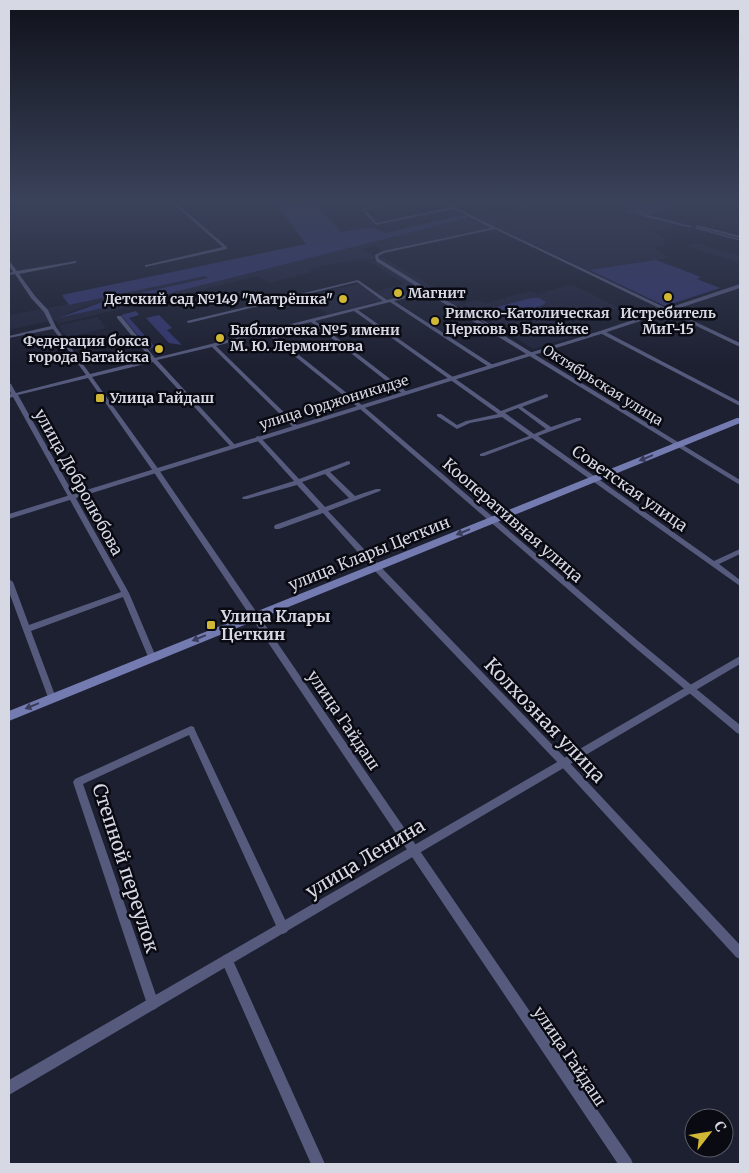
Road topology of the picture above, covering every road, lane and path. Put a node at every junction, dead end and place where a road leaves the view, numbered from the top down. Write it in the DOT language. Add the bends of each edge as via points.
graph roads {
  1 [pos="187,257"];
  2 [pos="376,257"];
  3 [pos="555,257"];
  4 [pos="75,262"];
  5 [pos="9,263"];
  6 [pos="146,266"];
  7 [pos="16,273"];
  8 [pos="9,274"];
  9 [pos="740,286"];
  10 [pos="429,291"];
  11 [pos="389,301"];
  12 [pos="354,310"];
  13 [pos="667,311"];
  14 [pos="119,317"];
  15 [pos="312,320"];
  16 [pos="189,322"];
  17 [pos="54,327"];
  18 [pos="267,332"];
  19 [pos="602,332"];
  20 [pos="9,337"];
  21 [pos="213,345"];
  22 [pos="740,345"];
  23 [pos="531,354"];
  24 [pos="154,360"];
  25 [pos="491,366"];
  26 [pos="91,377"];
  27 [pos="451,378"];
  28 [pos="9,384"];
  29 [pos="405,393"];
  30 [pos="11,396"];
  31 [pos="546,396"];
  32 [pos="740,404"];
  33 [pos="361,406"];
  34 [pos="518,406"];
  35 [pos="501,414"];
  36 [pos="439,415"];
  37 [pos="579,419"];
  38 [pos="740,420"];
  39 [pos="296,426"];
  40 [pos="550,429"];
  41 [pos="530,436"];
  42 [pos="258,438"];
  43 [pos="678,445"];
  44 [pos="233,446"];
  45 [pos="482,455"];
  46 [pos="348,463"];
  47 [pos="156,470"];
  48 [pos="326,471"];
  49 [pos="593,479"];
  50 [pos="299,482"];
  51 [pos="740,483"];
  52 [pos="378,490"];
  53 [pos="72,496"];
  54 [pos="245,498"];
  55 [pos="354,499"];
  56 [pos="326,510"];
  57 [pos="9,516"];
  58 [pos="493,520"];
  59 [pos="277,527"];
  60 [pos="740,551"];
  61 [pos="714,564"];
  62 [pos="376,567"];
  63 [pos="9,582"];
  64 [pos="740,583"];
  65 [pos="125,593"];
  66 [pos="255,615"];
  67 [pos="27,629"];
  68 [pos="152,657"];
  69 [pos="740,660"];
  70 [pos="691,688"];
  71 [pos="52,698"];
  72 [pos="9,716"];
  73 [pos="740,730"];
  74 [pos="563,762"];
  75 [pos="413,852"];
  76 [pos="283,928"];
  77 [pos="740,953"];
  78 [pos="227,960"];
  79 [pos="152,1004"];
  80 [pos="9,1088"];
  81 [pos="318,1164"];
  82 [pos="626,1164"];
  1 -- 6 [label="street"];
  2 -- 10 [label="street, Октябрьская улица"];
  3 -- 13 [label="street"];
  4 -- 7 [label="street"];
  5 -- 7 [label="street, улица Гайдаш"];
  7 -- 8 [label="street"];
  7 -- 17 [label="street, улица Гайдаш" via="46,311"];
  9 -- 13 [label="street, улица Орджоникидзе"];
  10 -- 11 [label="street"];
  10 -- 23 [label="street, Октябрьская улица"];
  11 -- 12 [label="street"];
  11 -- 16 [label="street" via="358,281"];
  11 -- 25 [label="street"];
  12 -- 15 [label="street"];
  12 -- 27 [label="street, Советская улица"];
  13 -- 19 [label="street, улица Орджоникидзе"];
  13 -- 22 [label="street"];
  14 -- 24 [label="street"];
  15 -- 18 [label="street"];
  15 -- 29 [label="street"];
  17 -- 20 [label="street"];
  17 -- 26 [label="street, улица Гайдаш"];
  18 -- 21 [label="street"];
  18 -- 33 [label="street, Кооперативная улица"];
  19 -- 23 [label="street, улица Орджоникидзе"];
  19 -- 32 [label="street"];
  21 -- 24 [label="street"];
  21 -- 39 [label="street"];
  23 -- 25 [label="street, улица Орджоникидзе"];
  23 -- 43 [label="street, Октябрьская улица"];
  24 -- 26 [label="street"];
  24 -- 44 [label="street"];
  25 -- 27 [label="street, улица Орджоникидзе"];
  26 -- 30 [label="street"];
  26 -- 47 [label="street, улица Гайдаш"];
  27 -- 29 [label="street, улица Орджоникидзе"];
  27 -- 35 [label="street, Советская улица"];
  28 -- 30 [label="street, улица Добролюбова"];
  29 -- 33 [label="street, улица Орджоникидзе"];
  30 -- 53 [label="street, улица Добролюбова"];
  31 -- 34 [label="street"];
  33 -- 39 [label="street, улица Орджоникидзе"];
  33 -- 58 [label="street, Кооперативная улица"];
  34 -- 35 [label="street"];
  34 -- 40 [label="street"];
  35 -- 36 [label="street" via="457,427"];
  35 -- 41 [label="street, Советская улица"];
  37 -- 40 [label="street, Советская улица"];
  38 -- 43 [label="main road, улица Клары Цеткин"];
  39 -- 42 [label="street, улица Орджоникидзе"];
  40 -- 41 [label="street, Советская улица"];
  41 -- 45 [label="street, Советская улица"];
  41 -- 49 [label="street, Советская улица"];
  42 -- 44 [label="street, улица Орджоникидзе"];
  42 -- 50 [label="street, Колхозная улица"];
  43 -- 49 [label="main road, улица Клары Цеткин, one-way"];
  43 -- 51 [label="street, Октябрьская улица"];
  44 -- 47 [label="street, улица Орджоникидзе"];
  46 -- 48 [label="street"];
  47 -- 53 [label="street, улица Орджоникидзе"];
  47 -- 66 [label="street, улица Гайдаш"];
  48 -- 50 [label="street"];
  48 -- 55 [label="street"];
  49 -- 58 [label="main road, улица Клары Цеткин"];
  49 -- 61 [label="street, Советская улица"];
  50 -- 54 [label="street"];
  50 -- 56 [label="street, Колхозная улица"];
  52 -- 55 [label="street"];
  53 -- 57 [label="street, улица Орджоникидзе"];
  53 -- 65 [label="street, улица Добролюбова"];
  55 -- 56 [label="street"];
  56 -- 59 [label="street"];
  56 -- 62 [label="street, Колхозная улица"];
  58 -- 62 [label="main road, улица Клары Цеткин, one-way"];
  58 -- 70 [label="street, Кооперативная улица"];
  60 -- 61 [label="street"];
  61 -- 64 [label="street, Советская улица"];
  62 -- 66 [label="main road, улица Клары Цеткин"];
  62 -- 74 [label="street, Колхозная улица"];
  63 -- 67 [label="street"];
  65 -- 67 [label="street"];
  65 -- 68 [label="street, улица Добролюбова"];
  66 -- 68 [label="main road, улица Клары Цеткин, one-way"];
  66 -- 75 [label="street, улица Гайдаш"];
  67 -- 71 [label="street"];
  68 -- 71 [label="main road, улица Клары Цеткин"];
  69 -- 70 [label="street, улица Ленина"];
  70 -- 73 [label="street, Кооперативная улица"];
  70 -- 74 [label="street, улица Ленина"];
  71 -- 72 [label="main road, улица Клары Цеткин, one-way"];
  74 -- 75 [label="street, улица Ленина"];
  74 -- 77 [label="street, Колхозная улица"];
  75 -- 76 [label="street, улица Ленина"];
  75 -- 82 [label="street, улица Гайдаш"];
  76 -- 78 [label="street, улица Ленина"];
  76 -- 79 [label="street, Степной переулок" via="191,730 78,782"];
  78 -- 79 [label="street, улица Ленина"];
  78 -- 81 [label="street"];
  79 -- 80 [label="street, улица Ленина"];
}
